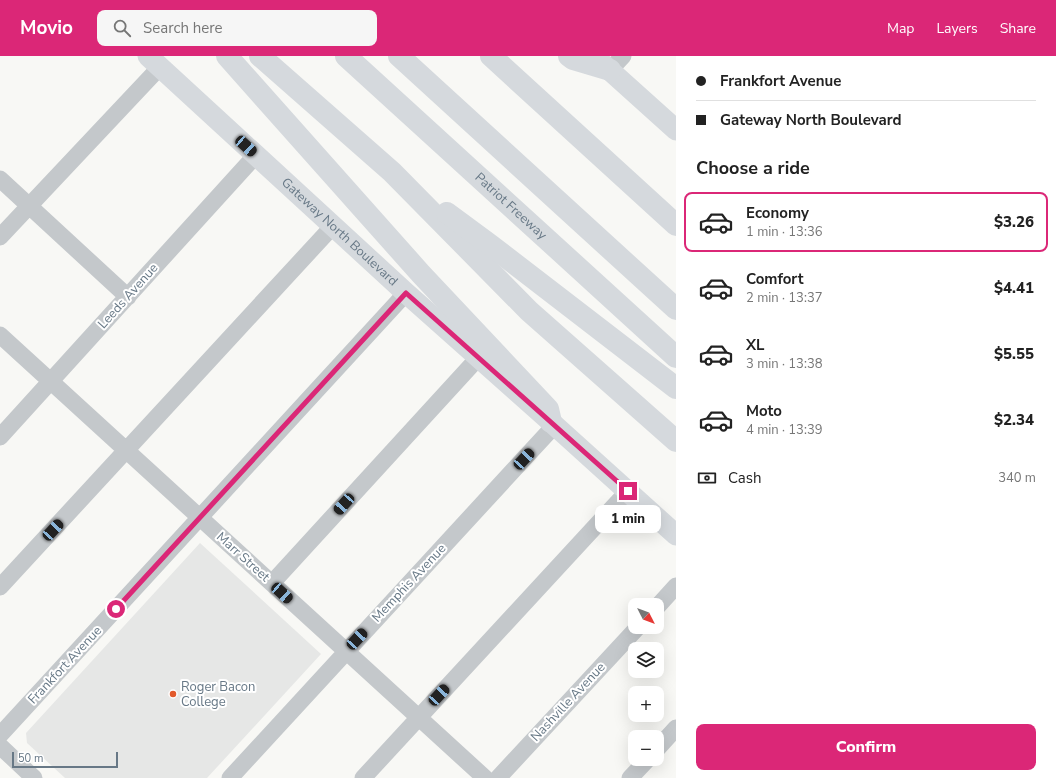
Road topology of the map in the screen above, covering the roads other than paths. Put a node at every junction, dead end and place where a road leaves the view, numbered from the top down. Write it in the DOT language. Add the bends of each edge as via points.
graph roads {
  1 [pos="227,56"];
  2 [pos="260,56"];
  3 [pos="346,56"];
  4 [pos="398,56"];
  5 [pos="491,56"];
  6 [pos="569,56"];
  7 [pos="154,61"];
  8 [pos="609,61"];
  9 [pos="676,130"];
  10 [pos="256,155"];
  11 [pos="392,172"];
  12 [pos="0,179"];
  13 [pos="29,206"];
  14 [pos="676,225"];
  15 [pos="333,226"];
  16 [pos="0,237"];
  17 [pos="406,293"];
  18 [pos="128,297"];
  19 [pos="676,309"];
  20 [pos="0,335"];
  21 [pos="676,357"];
  22 [pos="478,358"];
  23 [pos="51,382"];
  24 [pos="676,388"];
  25 [pos="553,423"];
  26 [pos="0,437"];
  27 [pos="676,441"];
  28 [pos="127,450"];
  29 [pos="628,491"];
  30 [pos="200,518"];
  31 [pos="676,535"];
  32 [pos="272,583"];
  33 [pos="676,586"];
  34 [pos="0,587"];
  35 [pos="664,599"];
  36 [pos="632,634"];
  37 [pos="347,651"];
  38 [pos="418,718"];
  39 [pos="676,728"];
  40 [pos="0,735"];
  41 [pos="664,741"];
  42 [pos="0,746"];
  43 [pos="641,766"];
  44 [pos="34,778"];
  45 [pos="230,778"];
  46 [pos="363,778"];
  47 [pos="485,778"];
  48 [pos="498,778"];
  49 [pos="630,778"];
  1 -- 25 [label="highway" via="421,274 548,409"];
  2 -- 11 [label="highway"];
  3 -- 21 [label="highway, Patriot Freeway"];
  4 -- 19 [label="highway"];
  5 -- 14 [label="highway"];
  6 -- 8 [label="highway" via="573,59"];
  7 -- 10 [label="main road, Gateway North Boulevard"];
  7 -- 13 [label="street"];
  8 -- 9 [label="main road"];
  10 -- 15 [label="main road, Gateway North Boulevard"];
  10 -- 18 [label="street, Leeds Avenue"];
  11 -- 24 [label="highway"];
  11 -- 27 [label="highway" via="529,311"];
  12 -- 13 [label="street"];
  13 -- 16 [label="street"];
  13 -- 18 [label="street"];
  15 -- 17 [label="main road, Gateway North Boulevard"];
  15 -- 28 [label="street"];
  17 -- 22 [label="main road, Gateway North Boulevard"];
  17 -- 30 [label="street, Frankfort Avenue"];
  18 -- 23 [label="street, Leeds Avenue"];
  20 -- 23 [label="street, Marr Street"];
  22 -- 25 [label="main road, Gateway North Boulevard"];
  22 -- 32 [label="street"];
  23 -- 26 [label="street, Leeds Avenue"];
  23 -- 28 [label="street, Marr Street"];
  25 -- 29 [label="main road, Gateway North Boulevard"];
  25 -- 37 [label="street, Memphis Avenue"];
  28 -- 30 [label="street, Marr Street"];
  28 -- 34 [label="street"];
  29 -- 31 [label="main road, Gateway North Boulevard"];
  29 -- 38 [label="street"];
  30 -- 32 [label="street, Marr Street"];
  30 -- 40 [label="street, Frankfort Avenue"];
  32 -- 37 [label="street, Marr Street"];
  33 -- 35 [label="street"];
  36 -- 48 [label="street, Nashville Avenue"];
  37 -- 38 [label="street, Marr Street"];
  37 -- 45 [label="street, Memphis Avenue"];
  38 -- 46 [label="street"];
  38 -- 47 [label="street, Marr Street"];
  39 -- 41 [label="street"];
  42 -- 44 [label="street"];
  43 -- 49 [label="street"];
}
